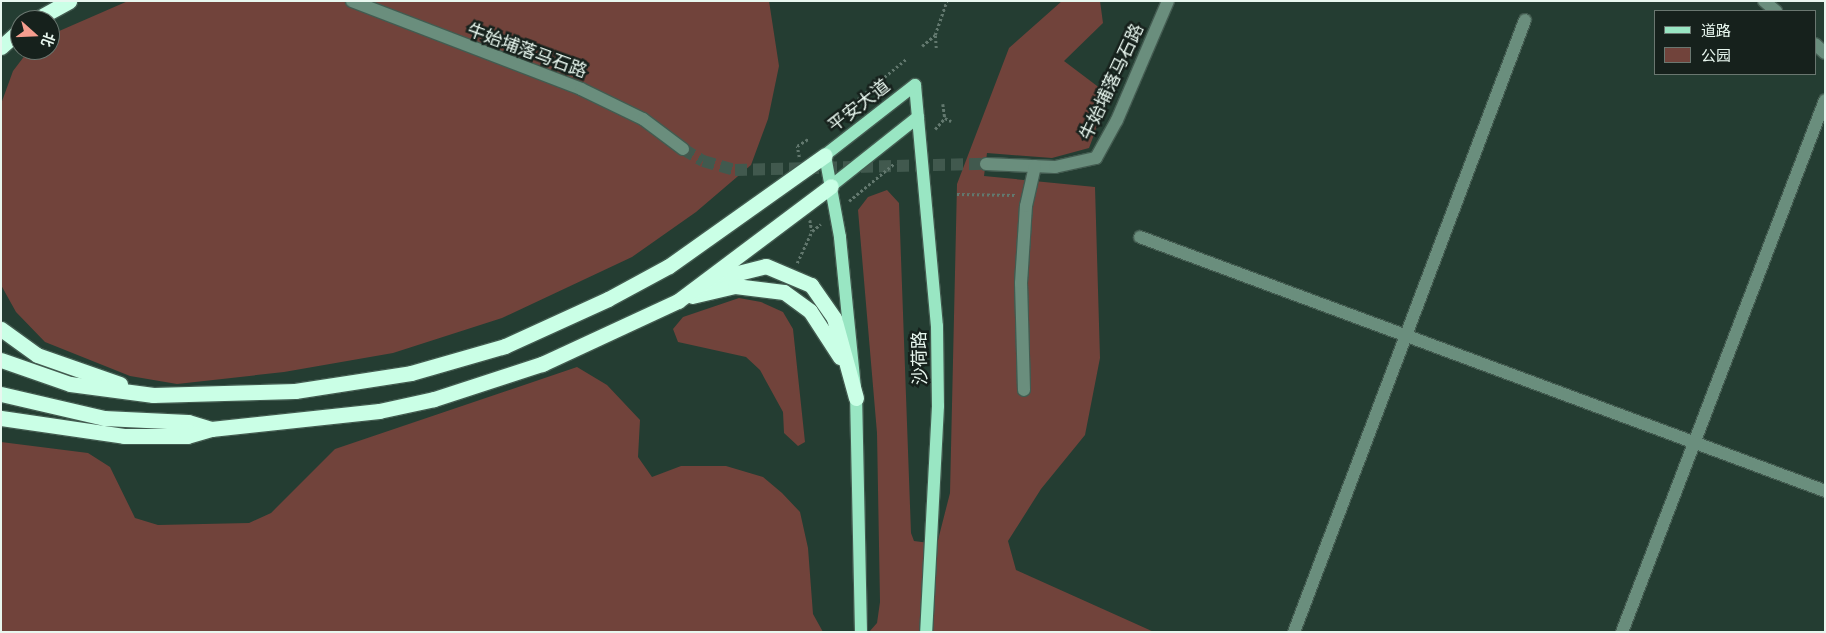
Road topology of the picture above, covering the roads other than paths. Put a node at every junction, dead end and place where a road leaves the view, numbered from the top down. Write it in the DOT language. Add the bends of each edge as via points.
graph roads {
  1 [pos="69,1"];
  2 [pos="352,1"];
  3 [pos="1168,1"];
  4 [pos="1764,1"];
  5 [pos="53,10"];
  6 [pos="1775,10"];
  7 [pos="1525,20"];
  8 [pos="915,85"];
  9 [pos="1825,100"];
  10 [pos="918,117"];
  11 [pos="683,149"];
  12 [pos="825,156"];
  13 [pos="986,164"];
  14 [pos="1035,166"];
  15 [pos="831,186"];
  16 [pos="1140,237"];
  17 [pos="695,290"];
  18 [pos="678,301"];
  19 [pos="1,329"];
  20 [pos="1406,336"];
  21 [pos="1,360"];
  22 [pos="1024,390"];
  23 [pos="183,393"];
  24 [pos="1,394"];
  25 [pos="856,398"];
  26 [pos="1,418"];
  27 [pos="211,429"];
  28 [pos="1694,443"];
  29 [pos="1825,491"];
  30 [pos="861,632"];
  31 [pos="926,632"];
  32 [pos="1294,632"];
  33 [pos="1622,632"];
  1 -- 5 [label="highway"];
  2 -- 11 [label="street, 牛始埔落马石路" via="629,110"];
  3 -- 14 [label="street, 牛始埔落马石路" via="1117,120 1096,158 1071,166"];
  4 -- 6 [label="street"];
  7 -- 20 [label="street"];
  8 -- 10 [label="main road, 沙荷路"];
  8 -- 12 [label="main road, 平安大道"];
  9 -- 28 [label="street"];
  10 -- 15 [label="main road"];
  10 -- 31 [label="main road, 沙荷路" via="933,253 938,356"];
  12 -- 15 [label="main road"];
  12 -- 23 [label="highway" via="669,266 505,346 411,373 338,386 256,394"];
  13 -- 14 [label="street, 牛始埔落马石路"];
  14 -- 22 [label="street" via="1029,195 1021,283"];
  15 -- 17 [label="highway"];
  15 -- 25 [label="main road"];
  16 -- 20 [label="street"];
  17 -- 18 [label="highway"];
  17 -- 25 [label="highway" via="732,272 766,266 811,285 834,318"];
  18 -- 25 [label="highway" via="735,286 784,292 798,299 826,332"];
  18 -- 27 [label="highway" via="542,364 434,399 370,412"];
  19 -- 23 [label="highway" via="37,355 88,376"];
  20 -- 28 [label="street"];
  20 -- 32 [label="street"];
  21 -- 23 [label="highway" via="39,376 96,390"];
  24 -- 27 [label="highway" via="104,418 188,422"];
  25 -- 30 [label="main road"];
  26 -- 27 [label="highway" via="124,436 186,436"];
  28 -- 29 [label="street"];
  28 -- 33 [label="street"];
}
